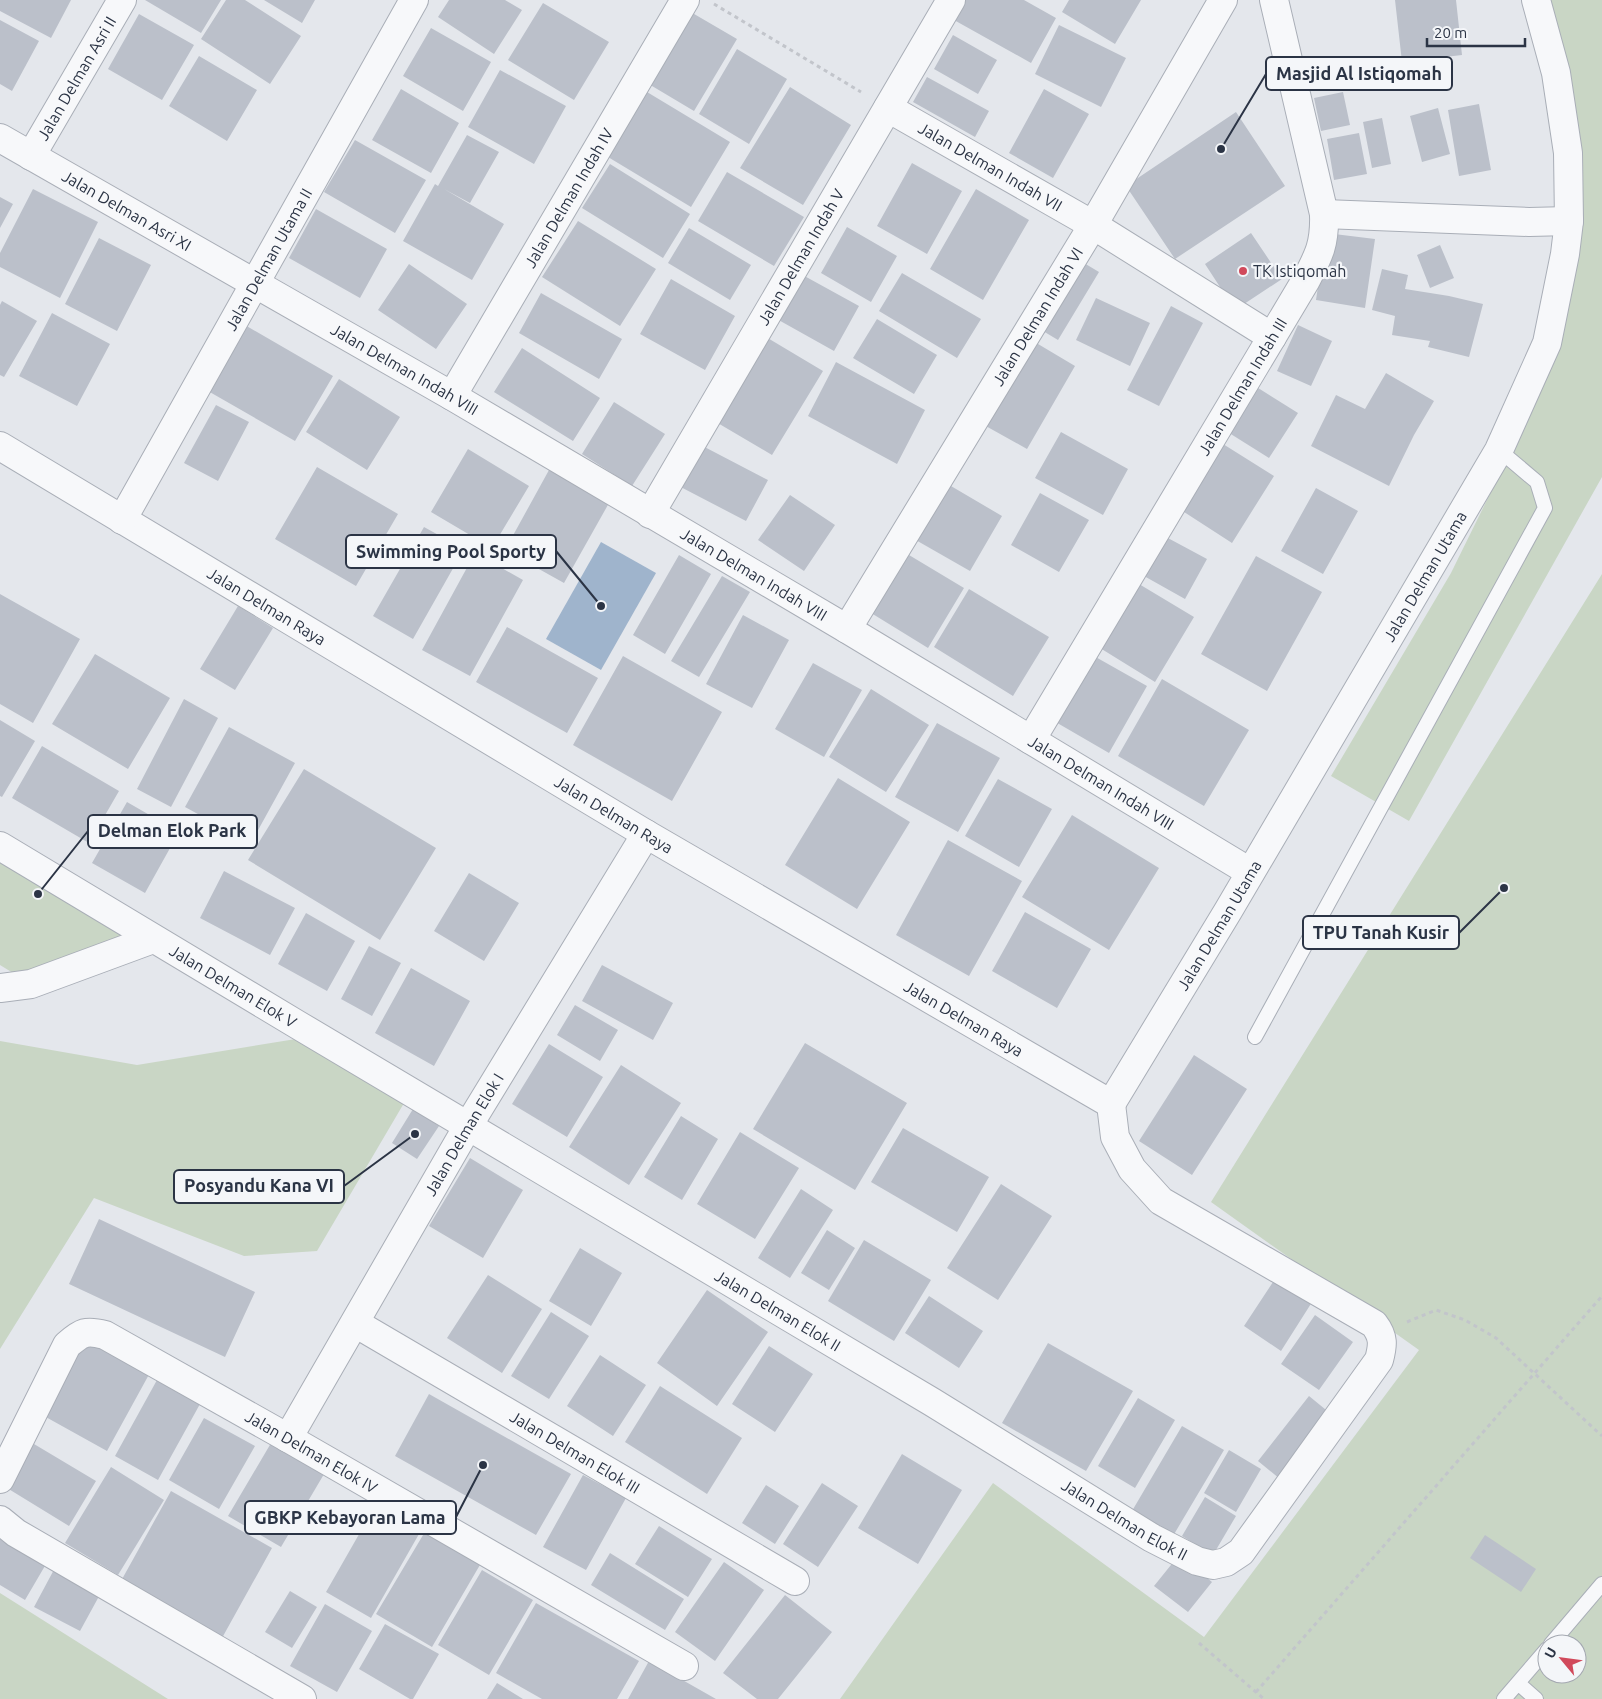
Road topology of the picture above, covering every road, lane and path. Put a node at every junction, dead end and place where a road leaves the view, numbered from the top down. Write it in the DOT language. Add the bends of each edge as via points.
graph roads {
  1 [pos="122,0"];
  2 [pos="414,0"];
  3 [pos="685,0"];
  4 [pos="707,0"];
  5 [pos="951,0"];
  6 [pos="1223,0"];
  7 [pos="1274,0"];
  8 [pos="1536,0"];
  9 [pos="888,108"];
  10 [pos="0,138"];
  11 [pos="30,156"];
  12 [pos="1324,214"];
  13 [pos="1569,221"];
  14 [pos="1093,225"];
  15 [pos="255,284"];
  16 [pos="1272,337"];
  17 [pos="452,396"];
  18 [pos="0,446"];
  19 [pos="1499,450"];
  20 [pos="650,514"];
  21 [pos="122,520"];
  22 [pos="846,630"];
  23 [pos="1031,740"];
  24 [pos="646,834"];
  25 [pos="0,846"];
  26 [pos="1250,872"];
  27 [pos="153,938"];
  28 [pos="0,988"];
  29 [pos="1255,1036"];
  30 [pos="1111,1104"];
  31 [pos="468,1126"];
  32 [pos="1602,1296"];
  33 [pos="355,1323"];
  34 [pos="1381,1333"];
  35 [pos="1535,1374"];
  36 [pos="1602,1436"];
  37 [pos="288,1438"];
  38 [pos="0,1479"];
  39 [pos="0,1520"];
  40 [pos="795,1582"];
  41 [pos="1602,1584"];
  42 [pos="1560,1634"];
  43 [pos="1199,1643"];
  44 [pos="1537,1661"];
  45 [pos="684,1666"];
  46 [pos="1518,1683"];
  47 [pos="1256,1692"];
  48 [pos="302,1699"];
  49 [pos="1264,1699"];
  50 [pos="1504,1699"];
  51 [pos="1536,1699"];
  1 -- 11 [label="street, Jalan Delman Asri II"];
  2 -- 15 [label="street, Jalan Delman Utama II"];
  3 -- 17 [label="street, Jalan Delman Indah IV"];
  4 -- 9 [label="path"];
  5 -- 9 [label="street, Jalan Delman Indah V"];
  6 -- 14 [label="street, Jalan Delman Indah VI"];
  7 -- 12 [label="street, Jalan Delman Indah III"];
  8 -- 13 [label="street, Jalan Delman Utama" via="1558,82 1568,153"];
  9 -- 14 [label="street, Jalan Delman Indah VII"];
  9 -- 20 [label="street, Jalan Delman Indah V"];
  10 -- 11 [label="street, Jalan Delman Asri XI"];
  11 -- 15 [label="street, Jalan Delman Asri XI"];
  12 -- 13 [label="street"];
  12 -- 16 [label="street, Jalan Delman Indah III" via="1321,250"];
  13 -- 19 [label="street, Jalan Delman Utama" via="1546,343"];
  14 -- 16 [label="street, Jalan Delman Indah VII"];
  14 -- 22 [label="street, Jalan Delman Indah VI"];
  15 -- 17 [label="street, Jalan Delman Indah VIII"];
  15 -- 21 [label="street, Jalan Delman Utama II"];
  16 -- 23 [label="street, Jalan Delman Indah III"];
  17 -- 20 [label="street, Jalan Delman Indah VIII"];
  18 -- 21 [label="street, Jalan Delman Raya"];
  19 -- 26 [label="street, Jalan Delman Utama"];
  19 -- 29 [label="lane" via="1538,482 1545,508"];
  20 -- 22 [label="street, Jalan Delman Indah VIII"];
  21 -- 24 [label="street, Jalan Delman Raya"];
  22 -- 23 [label="street, Jalan Delman Indah VIII"];
  23 -- 26 [label="street, Jalan Delman Indah VIII"];
  24 -- 30 [label="street, Jalan Delman Raya"];
  24 -- 31 [label="street, Jalan Delman Elok I"];
  25 -- 27 [label="street, Jalan Delman Elok V"];
  26 -- 30 [label="street, Jalan Delman Utama"];
  27 -- 28 [label="street" via="32,984"];
  27 -- 31 [label="street, Jalan Delman Elok V"];
  30 -- 34 [label="street" via="1115,1137 1132,1169 1161,1201 1374,1324"];
  31 -- 33 [label="street, Jalan Delman Elok I"];
  31 -- 34 [label="street, Jalan Delman Elok II" via="924,1397 1152,1538 1197,1561 1213,1565 1226,1562 1240,1552 1379,1360 1383,1342"];
  32 -- 35 [label="path"];
  33 -- 37 [label="street, Jalan Delman Elok I"];
  33 -- 40 [label="street, Jalan Delman Elok III"];
  34 -- 35 [label="path" via="1436,1310 1465,1320 1496,1338"];
  35 -- 36 [label="path"];
  35 -- 47 [label="path"];
  37 -- 38 [label="street, Jalan Delman Elok IV" via="105,1335 92,1331 80,1334 67,1345"];
  37 -- 45 [label="street, Jalan Delman Elok IV"];
  39 -- 48 [label="street" via="16,1533"];
  41 -- 42 [label="lane"];
  43 -- 47 [label="path"];
  44 -- 46 [label="lane"];
  46 -- 50 [label="lane"];
  46 -- 51 [label="lane"];
  47 -- 49 [label="path"];
}
